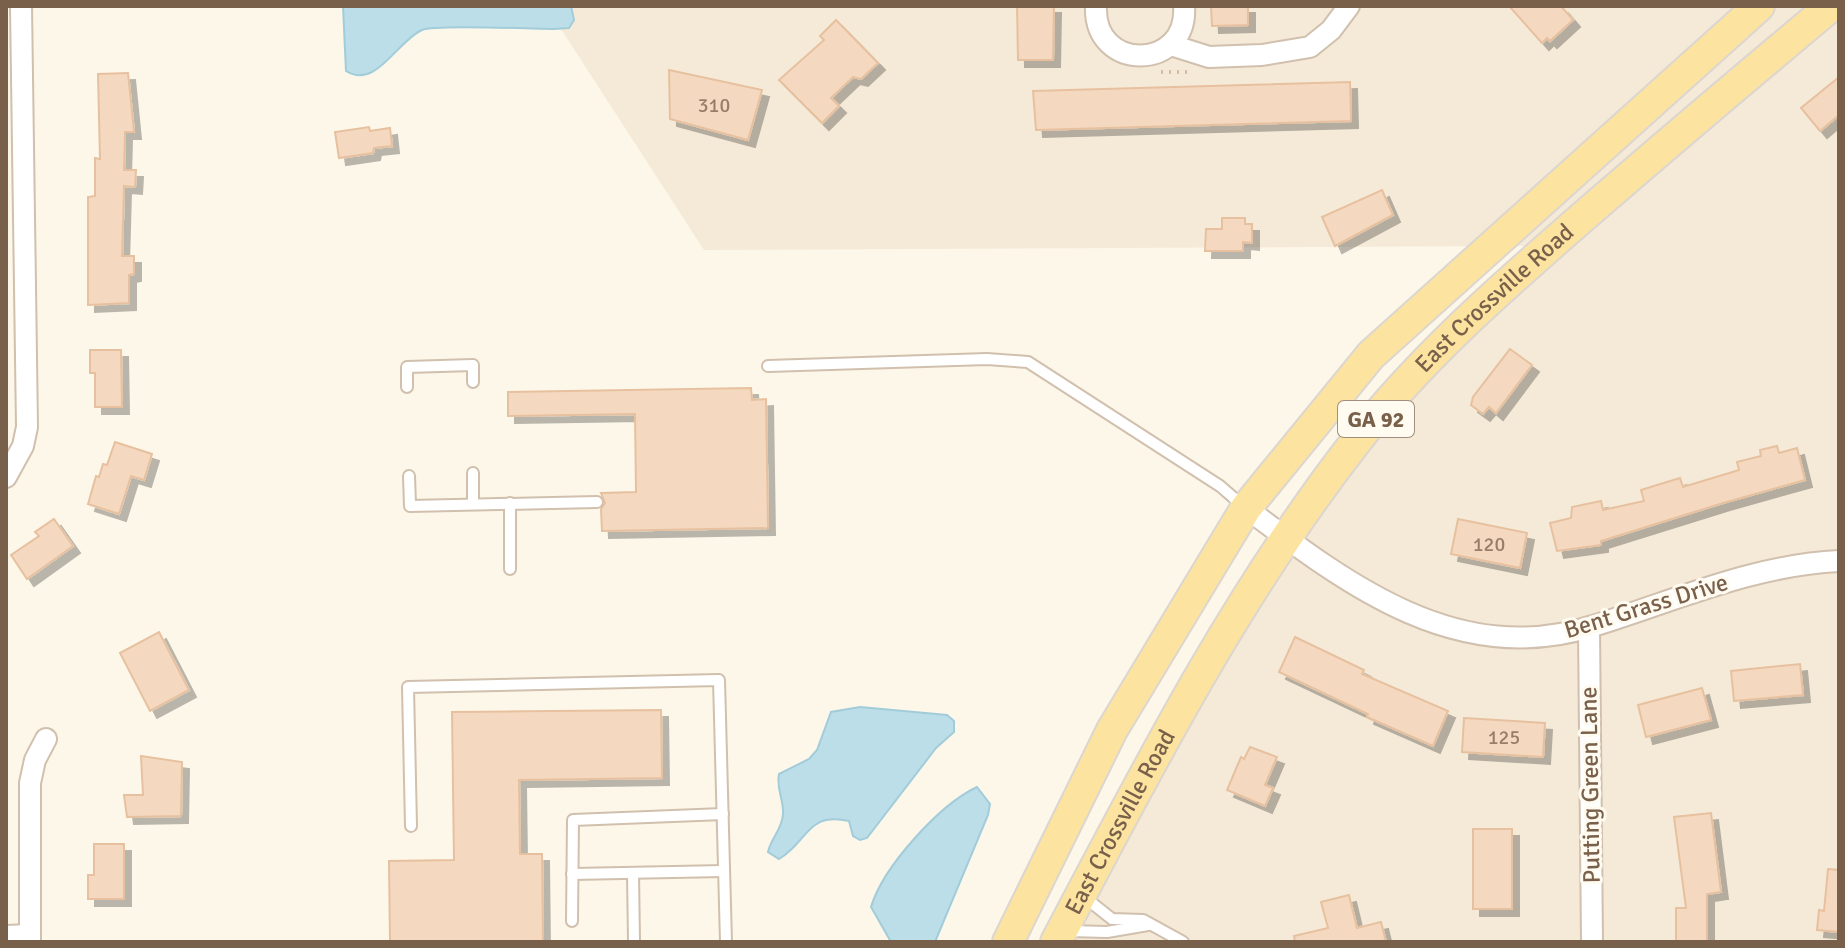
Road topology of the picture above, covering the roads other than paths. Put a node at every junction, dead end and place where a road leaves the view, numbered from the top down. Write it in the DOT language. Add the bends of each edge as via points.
graph roads {
  1 [pos="21,6"];
  2 [pos="1096,6"];
  3 [pos="1184,6"];
  4 [pos="1349,6"];
  5 [pos="1759,6"];
  6 [pos="1831,6"];
  7 [pos="1171,45"];
  8 [pos="15,162"];
  9 [pos="768,366"];
  10 [pos="473,382"];
  11 [pos="407,387"];
  12 [pos="473,473"];
  13 [pos="409,476"];
  14 [pos="6,477"];
  15 [pos="597,502"];
  16 [pos="510,503"];
  17 [pos="473,504"];
  18 [pos="1246,508"];
  19 [pos="1285,537"];
  20 [pos="1839,561"];
  21 [pos="510,569"];
  22 [pos="1589,628"];
  23 [pos="46,739"];
  24 [pos="723,814"];
  25 [pos="411,826"];
  26 [pos="724,871"];
  27 [pos="633,873"];
  28 [pos="572,874"];
  29 [pos="1081,895"];
  30 [pos="572,921"];
  31 [pos="1150,925"];
  32 [pos="6,936"];
  33 [pos="1059,937"];
  34 [pos="30,939"];
  35 [pos="634,942"];
  36 [pos="726,942"];
  37 [pos="1008,942"];
  38 [pos="1183,942"];
  39 [pos="1592,942"];
  1 -- 8 [label="street"];
  2 -- 7 [label="street" via="1100,32 1116,49 1138,56"];
  3 -- 7 [label="street" via="1183,25"];
  4 -- 7 [label="street" via="1310,47 1209,57"];
  5 -- 18 [label="main road, East Crossville Road / GA 92" via="1371,355"];
  6 -- 19 [label="main road, East Crossville Road / GA 92" via="1445,341 1356,442"];
  8 -- 14 [label="street" via="27,427"];
  9 -- 18 [label="lane" via="1028,362"];
  10 -- 11 [label="lane" via="473,365 407,367"];
  12 -- 17 [label="lane"];
  13 -- 17 [label="lane" via="410,506"];
  15 -- 16 [label="lane"];
  16 -- 17 [label="lane"];
  16 -- 21 [label="lane"];
  18 -- 19 [label="street, Bent Grass Drive"];
  18 -- 37 [label="main road, East Crossville Road / GA 92" via="1112,730"];
  19 -- 22 [label="street, Bent Grass Drive" via="1377,600 1435,624 1513,636"];
  19 -- 29 [label="main road, East Crossville Road / GA 92" via="1155,755"];
  20 -- 22 [label="street, Bent Grass Drive" via="1755,572"];
  22 -- 39 [label="street, Putting Green Lane"];
  23 -- 34 [label="street" via="30,783"];
  24 -- 25 [label="lane" via="719,680 408,687"];
  24 -- 26 [label="lane"];
  24 -- 28 [label="lane" via="573,820"];
  26 -- 27 [label="lane"];
  26 -- 36 [label="lane"];
  27 -- 28 [label="lane"];
  27 -- 35 [label="lane"];
  28 -- 30 [label="lane"];
  29 -- 31 [label="lane" via="1112,919"];
  29 -- 33 [label="main road, East Crossville Road / GA 92"];
  31 -- 33 [label="lane"];
  31 -- 38 [label="lane"];
  32 -- 34 [label="street"];
}
